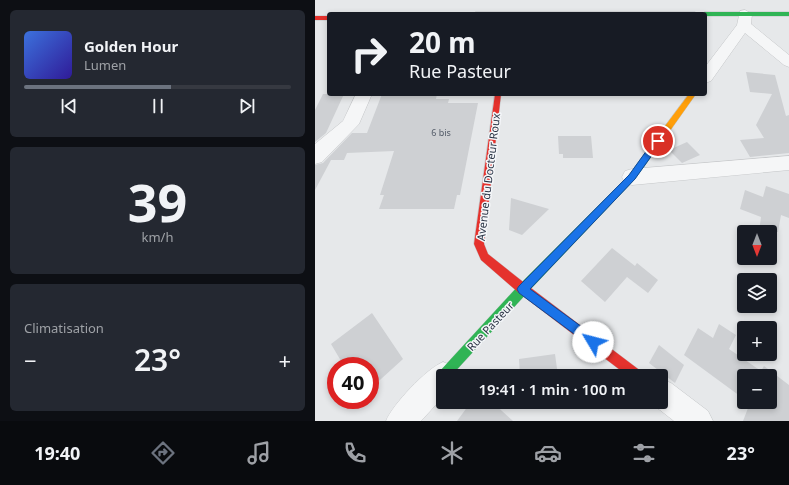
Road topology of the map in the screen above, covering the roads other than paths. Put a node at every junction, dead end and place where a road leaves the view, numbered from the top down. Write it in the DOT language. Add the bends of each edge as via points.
graph roads {
  1 [pos="707,14"];
  2 [pos="789,14"];
  3 [pos="315,18"];
  4 [pos="327,18"];
  5 [pos="745,20"];
  6 [pos="789,62"];
  7 [pos="707,75"];
  8 [pos="363,96"];
  9 [pos="498,96"];
  10 [pos="692,96"];
  11 [pos="315,157"];
  12 [pos="789,164"];
  13 [pos="632,177"];
  14 [pos="523,289"];
  15 [pos="449,369"];
  16 [pos="629,369"];
  17 [pos="436,384"];
  18 [pos="668,398"];
  19 [pos="401,421"];
  20 [pos="698,421"];
  1 -- 5 [label="street"];
  2 -- 5 [label="street"];
  3 -- 4 [label="street"];
  5 -- 6 [label="street"];
  5 -- 7 [label="street"];
  8 -- 11 [label="street" via="353,120"];
  9 -- 14 [label="street, Avenue du Docteur Roux" via="479,244 484,257"];
  10 -- 13 [label="street, Rue Pasteur"];
  12 -- 13 [label="street"];
  13 -- 14 [label="street, Rue Pasteur"];
  14 -- 15 [label="street, Rue Pasteur"];
  14 -- 16 [label="street, Avenue du Docteur Roux"];
  17 -- 19 [label="street, Rue Pasteur"];
  18 -- 20 [label="street"];
}
